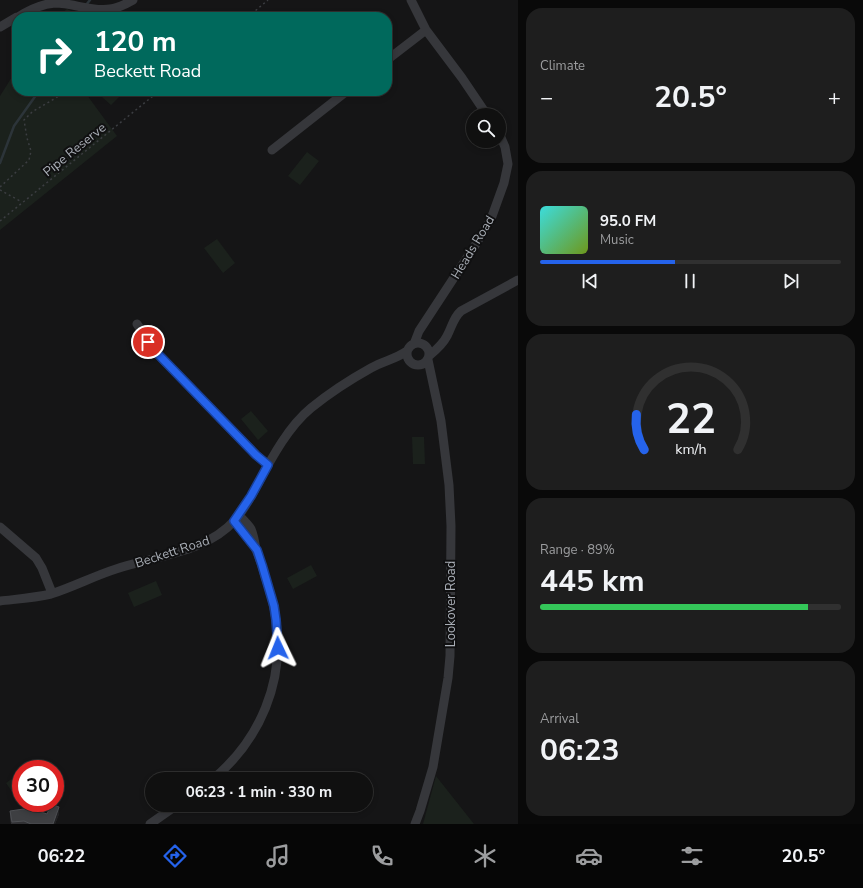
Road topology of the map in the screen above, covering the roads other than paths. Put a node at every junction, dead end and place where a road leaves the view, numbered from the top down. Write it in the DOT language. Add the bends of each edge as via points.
graph roads {
  1 [pos="133,0"];
  2 [pos="411,0"];
  3 [pos="27,12"];
  4 [pos="12,20"];
  5 [pos="0,27"];
  6 [pos="426,30"];
  7 [pos="392,56"];
  8 [pos="341,96"];
  9 [pos="482,108"];
  10 [pos="505,148"];
  11 [pos="272,150"];
  12 [pos="518,280"];
  13 [pos="137,324"];
  14 [pos="419,331"];
  15 [pos="414,344"];
  16 [pos="426,354"];
  17 [pos="408,356"];
  18 [pos="268,465"];
  19 [pos="237,518"];
  20 [pos="0,527"];
  21 [pos="52,593"];
  22 [pos="0,601"];
  23 [pos="220,772"];
  24 [pos="167,812"];
  25 [pos="150,824"];
  26 [pos="415,824"];
  1 -- 3 [label="street" via="119,7 102,10 52,4"];
  2 -- 6 [label="street"];
  4 -- 5 [label="street"];
  6 -- 7 [label="street"];
  6 -- 9 [label="street"];
  8 -- 11 [label="street"];
  10 -- 14 [label="street, Heads Road" via="508,164 491,219"];
  12 -- 16 [label="street" via="461,311 447,338"];
  13 -- 18 [label="street" via="155,351"];
  14 -- 15 [label="street, Heads Road"];
  14 -- 16 [label="street"];
  15 -- 16 [label="street" via="417,343"];
  15 -- 17 [label="street" via="409,347"];
  16 -- 17 [label="street" via="414,365"];
  16 -- 26 [label="street, Lookover Road" via="440,421 449,485 450,656 433,767"];
  17 -- 18 [label="street, Beckett Road" via="373,367 311,408 297,423"];
  18 -- 19 [label="street, Beckett Road"];
  19 -- 21 [label="street, Beckett Road" via="219,535 203,544 116,569"];
  19 -- 23 [label="street" via="251,530 276,620 278,648 274,682 263,714 236,757"];
  20 -- 21 [label="street" via="36,558"];
  21 -- 22 [label="street, Beckett Road"];
  24 -- 25 [label="street"];
}
